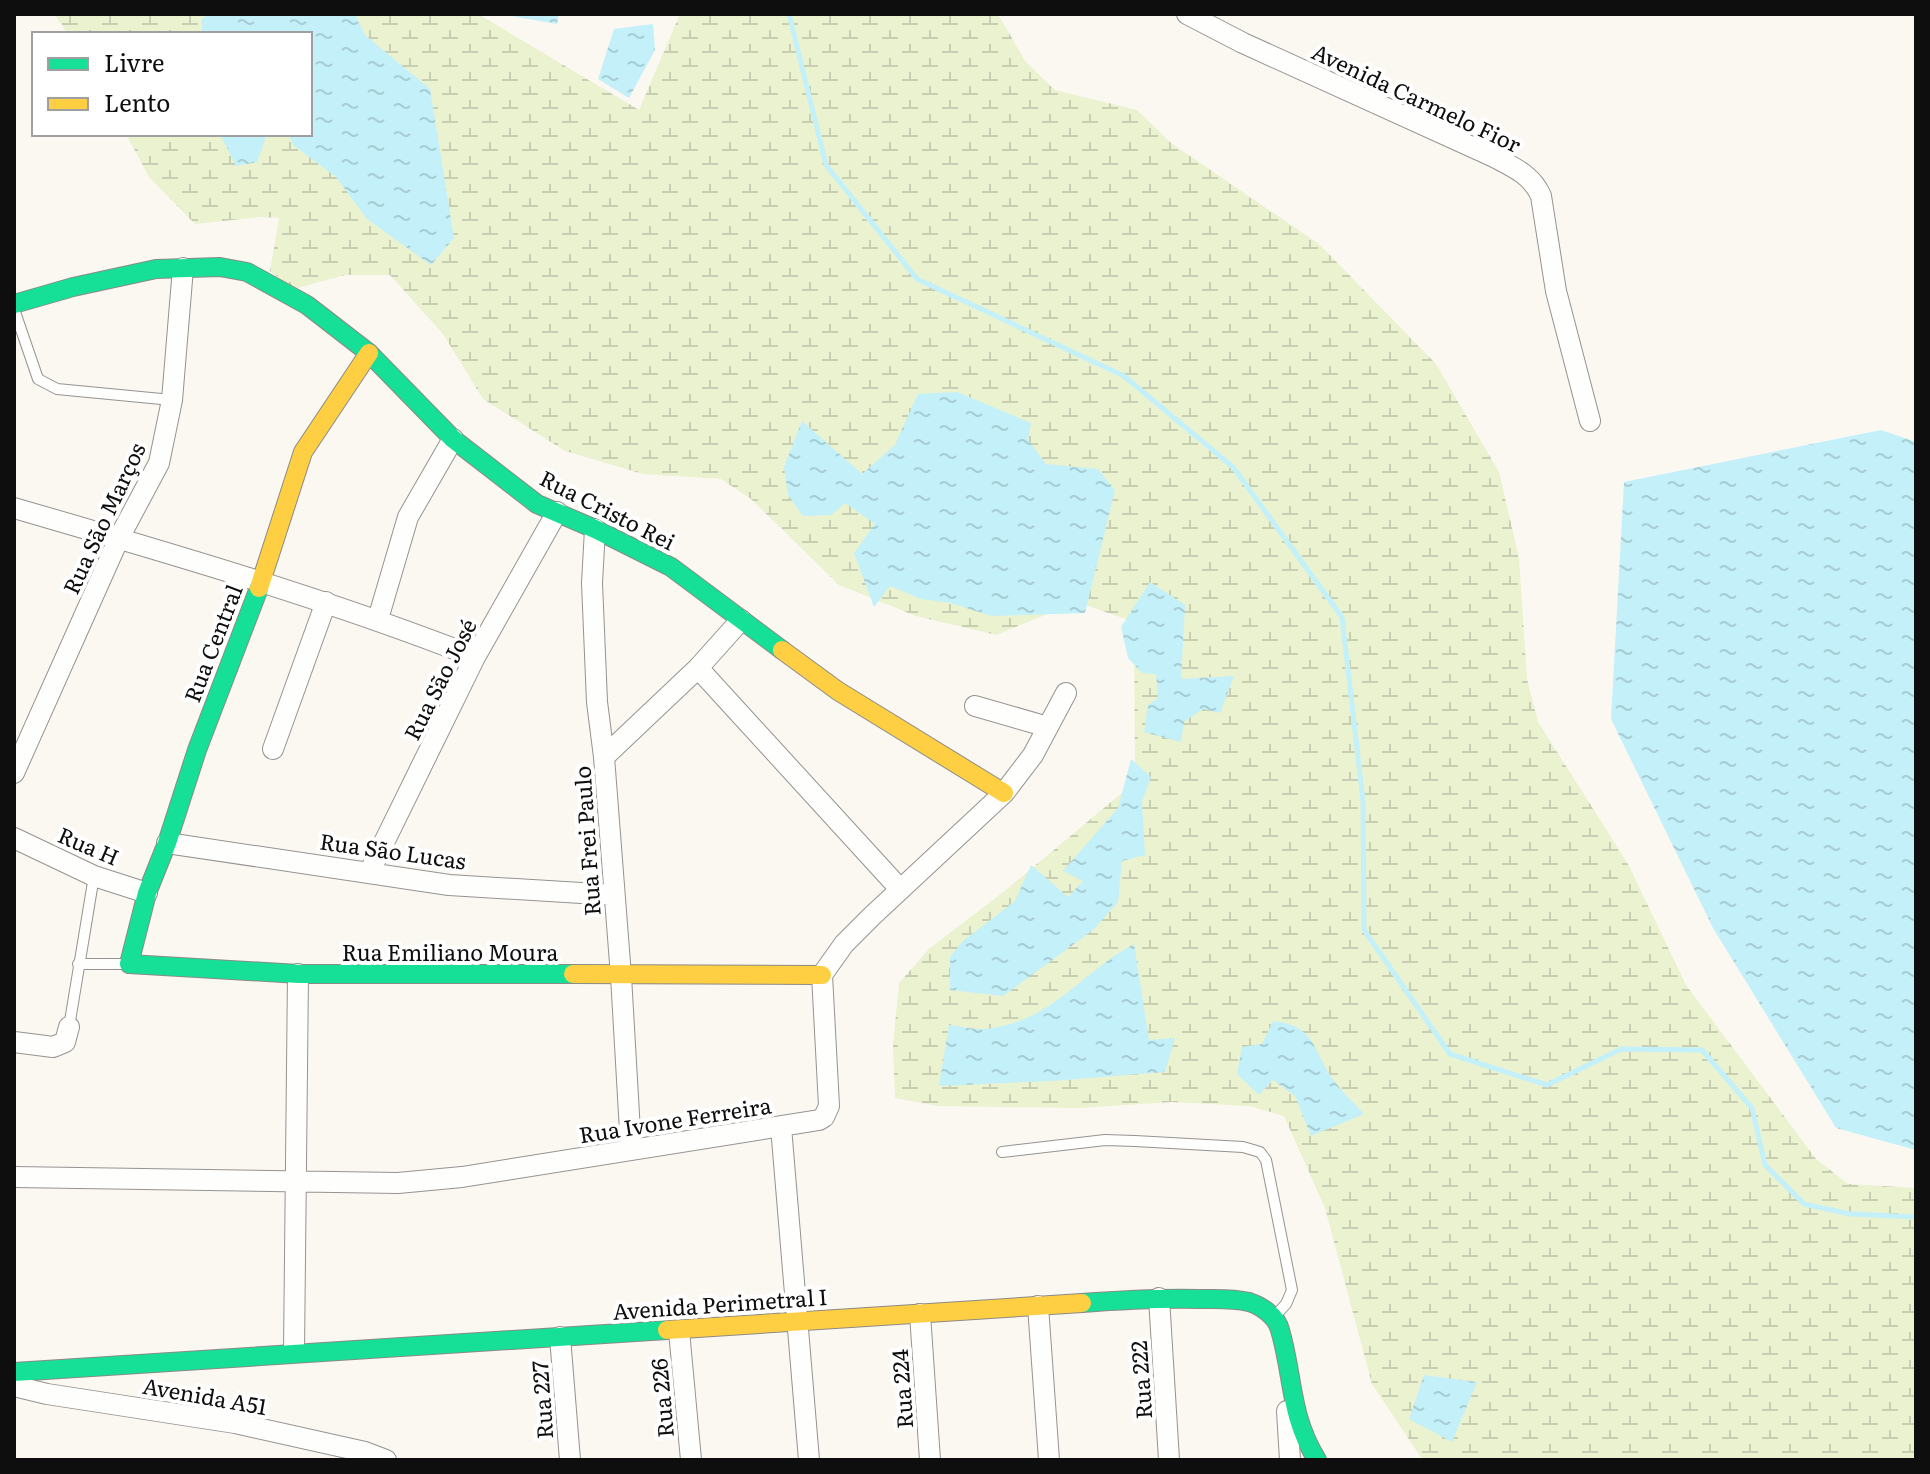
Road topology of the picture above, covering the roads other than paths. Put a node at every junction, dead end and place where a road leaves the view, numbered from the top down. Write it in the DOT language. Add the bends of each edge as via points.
graph roads {
  1 [pos="1187,14"];
  2 [pos="183,268"];
  3 [pos="14,306"];
  4 [pos="369,353"];
  5 [pos="172,400"];
  6 [pos="1590,421"];
  7 [pos="453,439"];
  8 [pos="14,508"];
  9 [pos="557,512"];
  10 [pos="595,529"];
  11 [pos="119,538"];
  12 [pos="262,581"];
  13 [pos="326,602"];
  14 [pos="378,619"];
  15 [pos="741,620"];
  16 [pos="475,657"];
  17 [pos="698,668"];
  18 [pos="1066,693"];
  19 [pos="975,706"];
  20 [pos="1048,727"];
  21 [pos="273,749"];
  22 [pos="604,757"];
  23 [pos="14,773"];
  24 [pos="1004,793"];
  25 [pos="14,838"];
  26 [pos="167,843"];
  27 [pos="370,871"];
  28 [pos="94,876"];
  29 [pos="900,889"];
  30 [pos="147,893"];
  31 [pos="614,895"];
  32 [pos="78,964"];
  33 [pos="129,964"];
  34 [pos="298,974"];
  35 [pos="822,975"];
  36 [pos="621,976"];
  37 [pos="69,1027"];
  38 [pos="14,1042"];
  39 [pos="781,1127"];
  40 [pos="631,1149"];
  41 [pos="1002,1152"];
  42 [pos="14,1177"];
  43 [pos="298,1182"];
  44 [pos="1159,1298"];
  45 [pos="1038,1306"];
  46 [pos="920,1314"];
  47 [pos="797,1323"];
  48 [pos="1278,1326"];
  49 [pos="679,1331"];
  50 [pos="560,1337"];
  51 [pos="294,1352"];
  52 [pos="14,1372"];
  53 [pos="14,1386"];
  54 [pos="386,1460"];
  55 [pos="570,1460"];
  56 [pos="691,1460"];
  57 [pos="809,1460"];
  58 [pos="930,1460"];
  59 [pos="1049,1460"];
  60 [pos="1169,1460"];
  61 [pos="1290,1460"];
  62 [pos="1317,1460"];
  1 -- 6 [label="street, Avenida Carmelo Fior" via="1527,176 1541,196 1556,291"];
  2 -- 3 [label="street, Rua Cristo Rei" via="114,278"];
  2 -- 4 [label="street, Rua Cristo Rei" via="247,272 307,305"];
  2 -- 5 [label="street, Rua São Marços"];
  3 -- 5 [label="lane" via="38,379 47,385"];
  4 -- 7 [label="street, Rua Cristo Rei"];
  4 -- 12 [label="street, Rua Central" via="303,452"];
  5 -- 11 [label="street, Rua São Marços" via="159,463"];
  7 -- 9 [label="street, Rua Cristo Rei" via="537,504"];
  7 -- 14 [label="street" via="408,517"];
  8 -- 11 [label="street"];
  9 -- 10 [label="street, Rua Cristo Rei"];
  9 -- 16 [label="street, Rua São José"];
  10 -- 15 [label="street, Rua Cristo Rei" via="671,567"];
  10 -- 22 [label="street, Rua Frei Paulo" via="592,583"];
  11 -- 12 [label="street"];
  11 -- 23 [label="street, Rua São Marços"];
  12 -- 13 [label="street"];
  12 -- 26 [label="street, Rua Central"];
  13 -- 14 [label="street"];
  13 -- 21 [label="street"];
  14 -- 16 [label="street"];
  15 -- 17 [label="street"];
  15 -- 24 [label="street, Rua Cristo Rei" via="838,691"];
  16 -- 27 [label="street, Rua São José"];
  17 -- 22 [label="street"];
  17 -- 29 [label="street"];
  18 -- 20 [label="street"];
  19 -- 20 [label="street"];
  20 -- 24 [label="street"];
  22 -- 31 [label="street, Rua Frei Paulo"];
  24 -- 29 [label="street"];
  25 -- 28 [label="street, Rua H"];
  26 -- 27 [label="street, Rua São Lucas"];
  26 -- 30 [label="street, Rua Central"];
  27 -- 31 [label="street, Rua São Lucas" via="449,885"];
  28 -- 30 [label="street, Rua H"];
  28 -- 32 [label="lane"];
  29 -- 35 [label="street" via="844,944"];
  30 -- 33 [label="street, Rua Central"];
  31 -- 36 [label="street, Rua Frei Paulo"];
  32 -- 33 [label="lane, Rua Emiliano Moura"];
  32 -- 37 [label="lane"];
  33 -- 34 [label="street, Rua Emiliano Moura"];
  34 -- 36 [label="street, Rua Emiliano Moura"];
  34 -- 43 [label="street"];
  35 -- 36 [label="street, Rua Emiliano Moura"];
  35 -- 39 [label="street, Rua Ivone Ferreira" via="829,1106 819,1120"];
  36 -- 40 [label="street, Rua Frei Paulo"];
  37 -- 38 [label="street" via="59,1045"];
  39 -- 40 [label="street, Rua Ivone Ferreira"];
  39 -- 47 [label="street"];
  40 -- 43 [label="street, Rua Ivone Ferreira" via="425,1181"];
  41 -- 48 [label="lane" via="1105,1140 1260,1152 1292,1290"];
  42 -- 43 [label="street, Rua Ivone Ferreira"];
  43 -- 51 [label="street"];
  44 -- 45 [label="street, Avenida Perimetral I"];
  44 -- 48 [label="street, Avenida Perimetral I" via="1242,1301 1262,1307"];
  44 -- 60 [label="street, Rua 222"];
  45 -- 46 [label="street, Avenida Perimetral I"];
  45 -- 59 [label="street"];
  46 -- 47 [label="street, Avenida Perimetral I"];
  46 -- 58 [label="street, Rua 224"];
  47 -- 49 [label="street, Avenida Perimetral I"];
  47 -- 57 [label="street"];
  48 -- 61 [label="street"];
  48 -- 62 [label="street" via="1296,1413"];
  49 -- 50 [label="street, Avenida Perimetral I"];
  49 -- 56 [label="street, Rua 226"];
  50 -- 51 [label="street, Avenida Perimetral I"];
  50 -- 55 [label="street, Rua 227"];
  51 -- 52 [label="street, Avenida Perimetral I"];
  53 -- 54 [label="street, Avenida A51" via="235,1423"];
}
